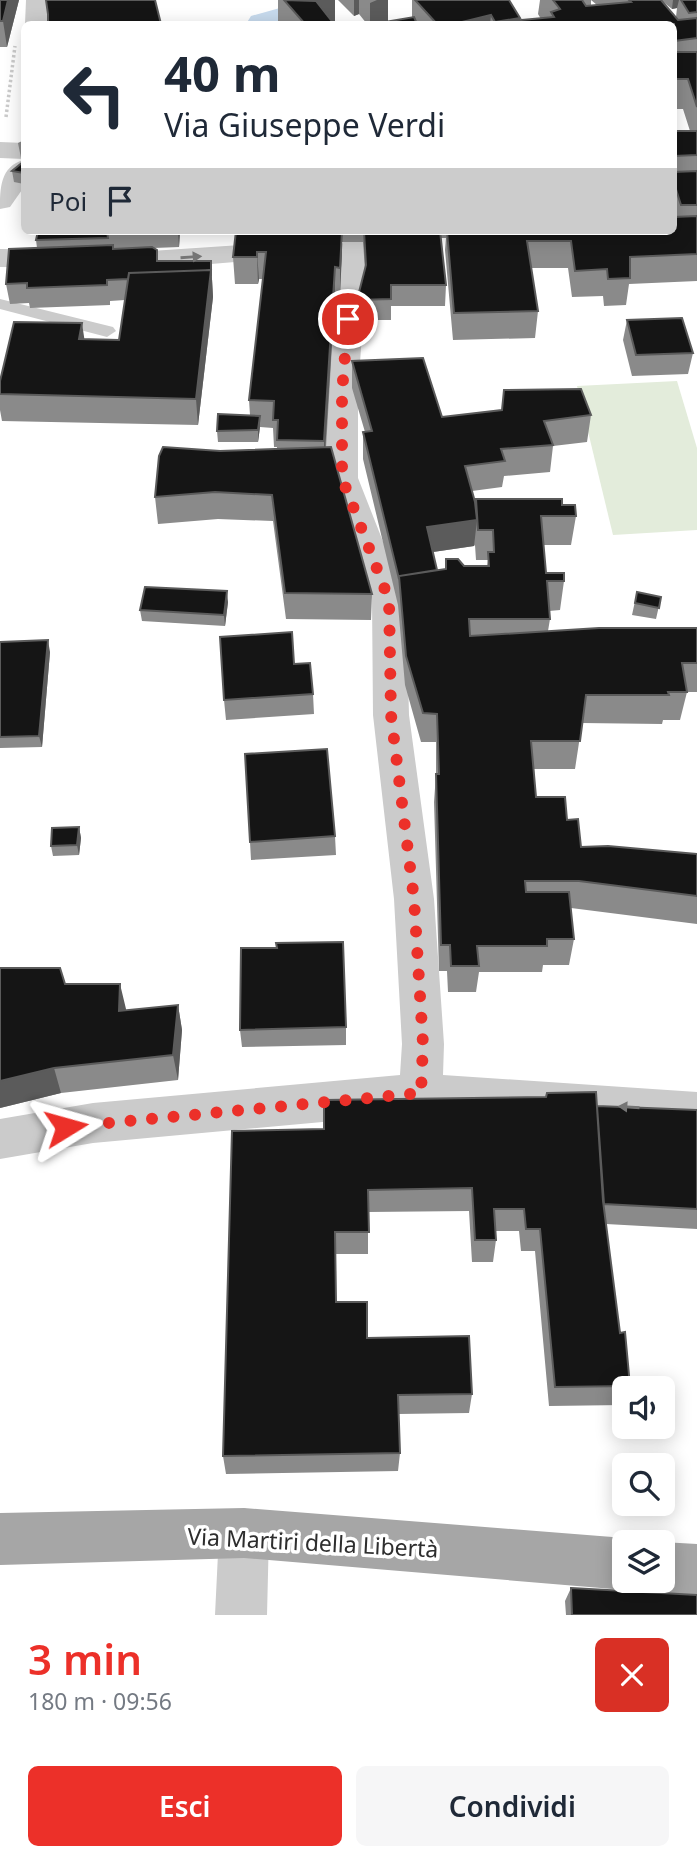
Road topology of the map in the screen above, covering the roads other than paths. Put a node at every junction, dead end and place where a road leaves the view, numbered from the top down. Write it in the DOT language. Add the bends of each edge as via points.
graph roads {
  1 [pos="38,0"];
  2 [pos="37,21"];
  3 [pos="21,172"];
  4 [pos="0,201"];
  5 [pos="0,258"];
  6 [pos="0,304"];
  7 [pos="107,331"];
  8 [pos="421,1093"];
  9 [pos="697,1112"];
  10 [pos="0,1139"];
  11 [pos="244,1533"];
  12 [pos="0,1539"];
  13 [pos="612,1563"];
  14 [pos="675,1568"];
  15 [pos="697,1570"];
  16 [pos="242,1615"];
  1 -- 2 [label="street"];
  3 -- 4 [label="street"];
  5 -- 8 [label="street, one-way" via="150,260 343,247 342,478 389,600 391,715 414,899 423,1044"];
  6 -- 7 [label="lane"];
  9 -- 8 [label="street, one-way"];
  8 -- 10 [label="street" via="93,1124"];
  11 -- 12 [label="main road, Via Martiri della Libertà"];
  11 -- 13 [label="main road, Via Martiri della Libertà"];
  11 -- 16 [label="street"];
  14 -- 15 [label="main road"];
}
